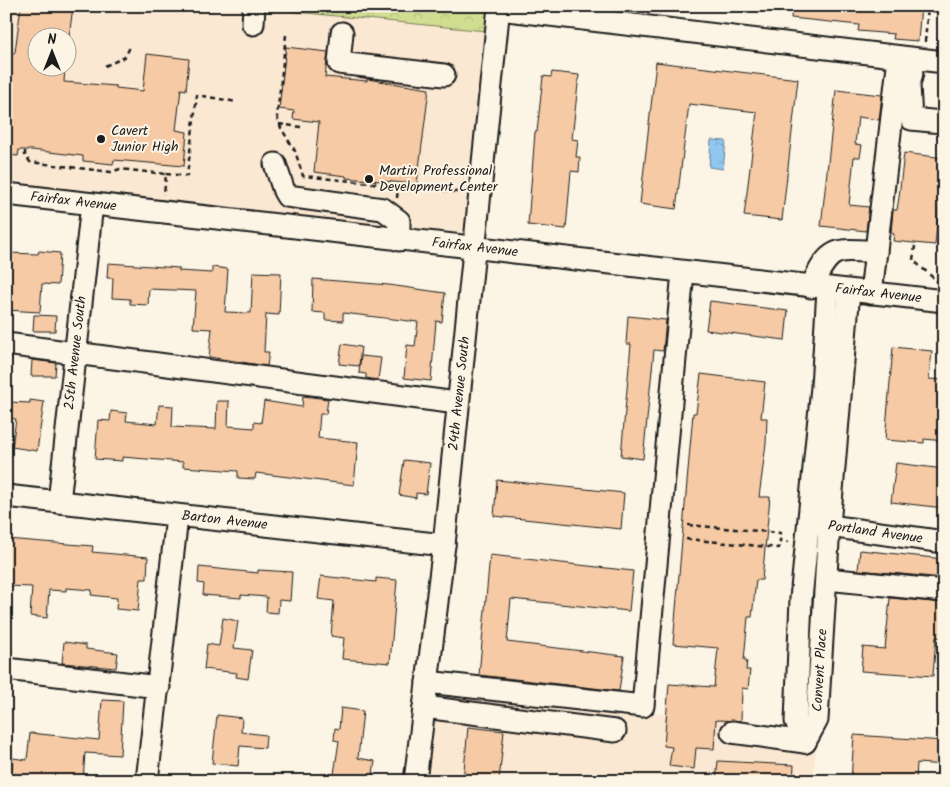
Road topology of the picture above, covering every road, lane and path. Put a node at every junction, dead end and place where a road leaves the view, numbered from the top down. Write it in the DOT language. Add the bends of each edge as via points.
graph roads {
  1 [pos="928,6"];
  2 [pos="499,7"];
  3 [pos="342,33"];
  4 [pos="286,35"];
  5 [pos="131,45"];
  6 [pos="911,54"];
  7 [pos="944,62"];
  8 [pos="105,66"];
  9 [pos="444,75"];
  10 [pos="237,102"];
  11 [pos="942,122"];
  12 [pos="279,124"];
  13 [pos="301,127"];
  14 [pos="25,151"];
  15 [pos="275,164"];
  16 [pos="166,174"];
  17 [pos="398,187"];
  18 [pos="456,192"];
  19 [pos="6,194"];
  20 [pos="163,197"];
  21 [pos="396,203"];
  22 [pos="92,204"];
  23 [pos="399,240"];
  24 [pos="915,246"];
  25 [pos="475,249"];
  26 [pos="876,252"];
  27 [pos="944,265"];
  28 [pos="683,272"];
  29 [pos="820,288"];
  30 [pos="849,291"];
  31 [pos="871,293"];
  32 [pos="944,301"];
  33 [pos="6,344"];
  34 [pos="76,352"];
  35 [pos="457,403"];
  36 [pos="6,496"];
  37 [pos="59,502"];
  38 [pos="177,517"];
  39 [pos="808,523"];
  40 [pos="688,525"];
  41 [pos="829,526"];
  42 [pos="686,539"];
  43 [pos="780,540"];
  44 [pos="789,542"];
  45 [pos="944,542"];
  46 [pos="444,546"];
  47 [pos="827,579"];
  48 [pos="944,591"];
  49 [pos="6,669"];
  50 [pos="427,682"];
  51 [pos="159,687"];
  52 [pos="424,707"];
  53 [pos="615,731"];
  54 [pos="732,732"];
  55 [pos="805,742"];
  56 [pos="147,781"];
  57 [pos="415,781"];
  1 -- 6 [label="path" via="925,44"];
  2 -- 6 [label="street"];
  2 -- 25 [label="street, 24th Avenue South"];
  3 -- 9 [label="street" via="340,63"];
  4 -- 12 [label="path" via="277,110"];
  5 -- 8 [label="path" via="125,57"];
  6 -- 7 [label="street"];
  6 -- 11 [label="street" via="911,119"];
  6 -- 26 [label="street"];
  10 -- 16 [label="path" via="198,95 187,176"];
  12 -- 13 [label="path"];
  12 -- 17 [label="path" via="296,151 303,176"];
  14 -- 16 [label="path" via="30,162 111,172 120,169"];
  15 -- 23 [label="street" via="287,196 383,209 399,221"];
  16 -- 20 [label="path"];
  17 -- 18 [label="path"];
  17 -- 21 [label="path"];
  19 -- 22 [label="street, Fairfax Avenue"];
  22 -- 23 [label="street, Fairfax Avenue"];
  22 -- 34 [label="street, 25th Avenue South"];
  23 -- 25 [label="street, Fairfax Avenue"];
  24 -- 27 [label="path" via="913,260 941,285"];
  25 -- 28 [label="street, Fairfax Avenue"];
  25 -- 35 [label="street, 24th Avenue South"];
  26 -- 29 [label="street" via="841,249 832,253 820,267"];
  26 -- 31 [label="street"];
  28 -- 29 [label="street, Fairfax Avenue"];
  28 -- 50 [label="street" via="643,706"];
  29 -- 30 [label="street, Fairfax Avenue"];
  29 -- 39 [label="street, Convent Place" via="822,387"];
  30 -- 31 [label="street, Fairfax Avenue"];
  30 -- 41 [label="street, Convent Place"];
  31 -- 32 [label="street, Fairfax Avenue"];
  33 -- 34 [label="street"];
  34 -- 35 [label="street"];
  34 -- 37 [label="street, 25th Avenue South"];
  35 -- 46 [label="street, 24th Avenue South"];
  36 -- 37 [label="street, Barton Avenue"];
  37 -- 38 [label="street, Barton Avenue"];
  38 -- 46 [label="street, Barton Avenue"];
  38 -- 51 [label="street"];
  39 -- 41 [label="street, Portland Avenue"];
  39 -- 55 [label="street, Convent Place" via="796,722"];
  40 -- 43 [label="path" via="781,533"];
  41 -- 45 [label="street, Portland Avenue"];
  41 -- 47 [label="street, Convent Place"];
  42 -- 43 [label="path" via="779,548"];
  43 -- 44 [label="path"];
  46 -- 50 [label="street, 24th Avenue South"];
  47 -- 48 [label="street"];
  47 -- 55 [label="street, Convent Place" via="817,720"];
  49 -- 51 [label="street"];
  50 -- 52 [label="street, 24th Avenue South"];
  51 -- 56 [label="street"];
  52 -- 53 [label="street"];
  52 -- 57 [label="street, 24th Avenue South"];
  54 -- 55 [label="street"];
}
